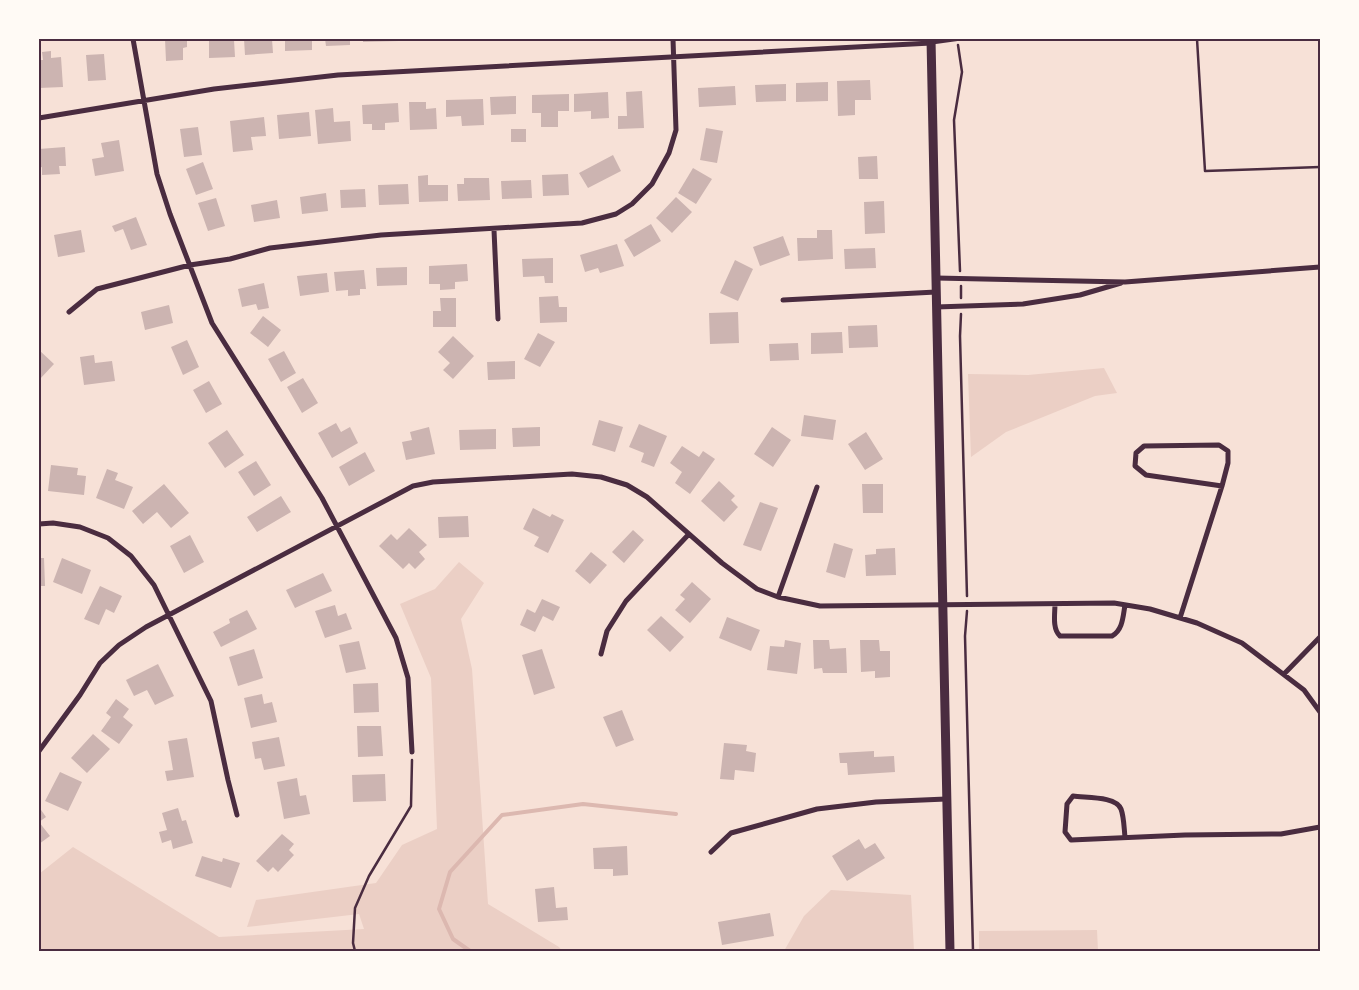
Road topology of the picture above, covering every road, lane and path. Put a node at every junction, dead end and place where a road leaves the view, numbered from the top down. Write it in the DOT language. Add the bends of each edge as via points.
graph roads {
  1 [pos="133,39"];
  2 [pos="673,39"];
  3 [pos="959,39"];
  4 [pos="1197,39"];
  5 [pos="931,41"];
  6 [pos="674,57"];
  7 [pos="144,102"];
  8 [pos="39,118"];
  9 [pos="1320,167"];
  10 [pos="494,230"];
  11 [pos="190,265"];
  12 [pos="1320,267"];
  13 [pos="936,278"];
  14 [pos="961,279"];
  15 [pos="1125,282"];
  16 [pos="936,292"];
  17 [pos="784,300"];
  18 [pos="961,306"];
  19 [pos="936,307"];
  20 [pos="69,312"];
  21 [pos="498,320"];
  22 [pos="1222,486"];
  23 [pos="817,487"];
  24 [pos="39,524"];
  25 [pos="337,526"];
  26 [pos="689,534"];
  27 [pos="778,597"];
  28 [pos="967,604"];
  29 [pos="1055,604"];
  30 [pos="942,605"];
  31 [pos="1125,605"];
  32 [pos="169,615"];
  33 [pos="1180,618"];
  34 [pos="1320,637"];
  35 [pos="601,654"];
  36 [pos="1284,674"];
  37 [pos="1320,712"];
  38 [pos="39,750"];
  39 [pos="412,752"];
  40 [pos="946,799"];
  41 [pos="237,815"];
  42 [pos="1320,827"];
  43 [pos="1125,837"];
  44 [pos="711,852"];
  45 [pos="355,951"];
  46 [pos="950,951"];
  47 [pos="973,951"];
  1 -- 7 [label="street"];
  2 -- 6 [label="street"];
  3 -- 5 [label="lane"];
  3 -- 14 [label="path" via="962,72 954,120"];
  4 -- 9 [label="path" via="1205,171"];
  5 -- 6 [label="street"];
  5 -- 13 [label="main road"];
  6 -- 7 [label="street" via="338,75"];
  6 -- 10 [label="street" via="676,130 669,153 652,184 632,204 616,214 582,224"];
  7 -- 8 [label="street"];
  7 -- 11 [label="street" via="157,174"];
  10 -- 11 [label="street" via="329,240 270,248"];
  10 -- 21 [label="street"];
  11 -- 20 [label="street" via="97,289"];
  11 -- 25 [label="street" via="212,323"];
  12 -- 15 [label="street"];
  13 -- 14 [label="street"];
  13 -- 16 [label="main road"];
  14 -- 15 [label="street"];
  14 -- 18 [label="path"];
  15 -- 18 [label="street" via="1080,295 1024,304"];
  16 -- 17 [label="street"];
  16 -- 19 [label="main road"];
  18 -- 19 [label="street"];
  18 -- 28 [label="path"];
  19 -- 30 [label="main road"];
  22 -- 22 [label="street" via="1228,451 1219,445 1144,446 1136,453 1135,466 1146,475"];
  22 -- 33 [label="street"];
  23 -- 27 [label="street"];
  24 -- 32 [label="street" via="80,527 108,538 131,556 154,585"];
  25 -- 26 [label="street" via="413,486 432,482 572,474 601,477 627,485"];
  25 -- 32 [label="street"];
  25 -- 39 [label="street" via="396,638 408,678"];
  26 -- 27 [label="street" via="757,589"];
  26 -- 35 [label="street" via="626,600 607,631"];
  27 -- 30 [label="street" via="820,606"];
  28 -- 29 [label="street"];
  28 -- 30 [label="street"];
  28 -- 47 [label="path" via="965,636"];
  29 -- 31 [label="street"];
  29 -- 31 [label="street" via="1055,628 1060,636 1112,636 1120,629"];
  30 -- 40 [label="main road"];
  31 -- 33 [label="street"];
  32 -- 38 [label="street" via="119,645 100,663"];
  32 -- 41 [label="street" via="211,701"];
  33 -- 36 [label="street" via="1242,643"];
  34 -- 36 [label="street"];
  36 -- 37 [label="street" via="1304,690"];
  39 -- 45 [label="path" via="411,806 369,876 354,908"];
  40 -- 44 [label="street" via="817,809 731,833"];
  40 -- 46 [label="main road"];
  42 -- 43 [label="street" via="1281,834"];
  43 -- 43 [label="street" via="1071,840 1065,832 1067,804 1073,796 1118,802"];
}
